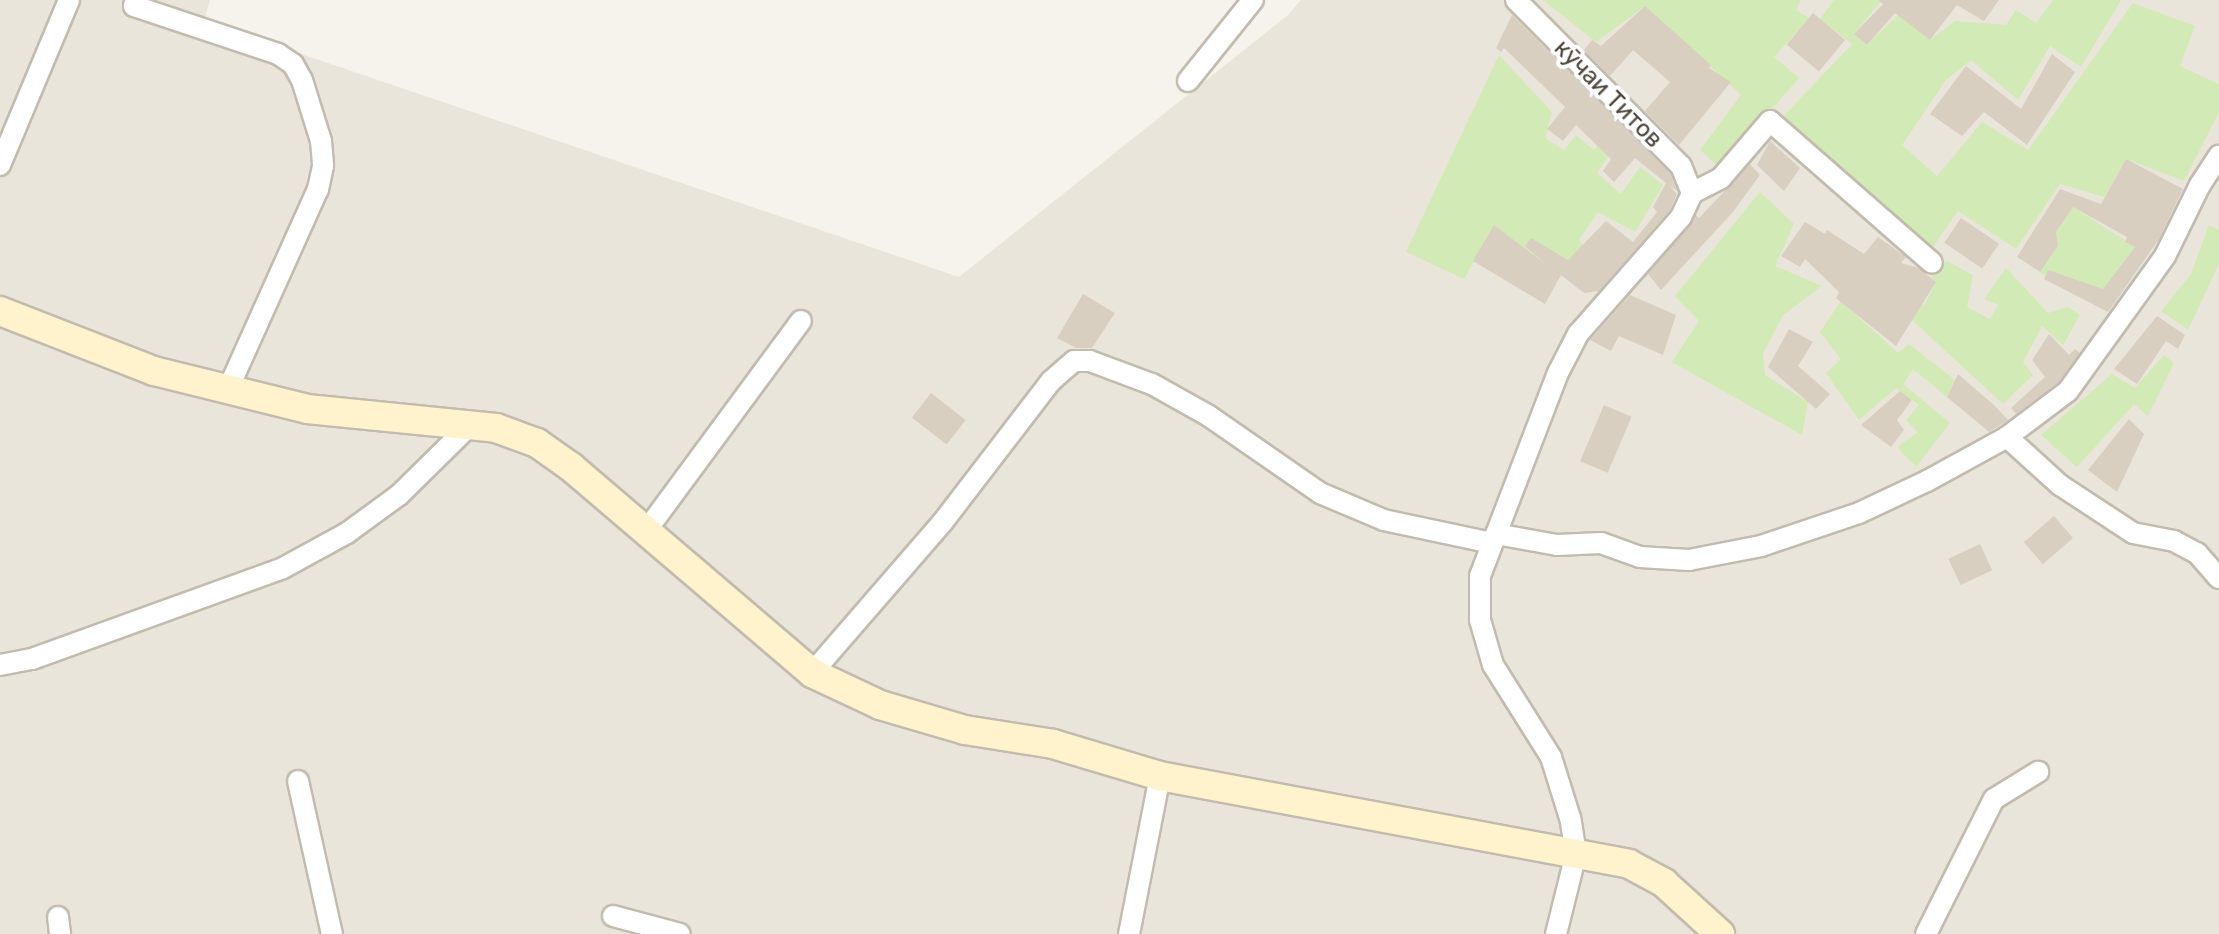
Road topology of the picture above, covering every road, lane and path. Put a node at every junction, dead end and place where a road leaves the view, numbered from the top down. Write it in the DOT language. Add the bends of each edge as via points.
graph roads {
  1 [pos="69,0"];
  2 [pos="1253,0"];
  3 [pos="1516,0"];
  4 [pos="130,2"];
  5 [pos="1188,81"];
  6 [pos="2219,156"];
  7 [pos="0,165"];
  8 [pos="1692,193"];
  9 [pos="1932,263"];
  10 [pos="0,311"];
  11 [pos="801,321"];
  12 [pos="228,389"];
  13 [pos="470,425"];
  14 [pos="2007,437"];
  15 [pos="646,531"];
  16 [pos="1494,538"];
  17 [pos="2219,578"];
  18 [pos="0,665"];
  19 [pos="812,673"];
  20 [pos="2038,772"];
  21 [pos="1160,776"];
  22 [pos="298,781"];
  23 [pos="1576,854"];
  24 [pos="613,916"];
  25 [pos="332,934"];
  26 [pos="680,934"];
  27 [pos="1129,934"];
  28 [pos="1556,934"];
  29 [pos="1720,934"];
  30 [pos="1926,934"];
  1 -- 7 [label="street"];
  2 -- 5 [label="street"];
  3 -- 8 [label="street, кӯчаи Титов" via="1681,166"];
  4 -- 12 [label="street" via="286,59 302,80 321,141 318,189"];
  6 -- 14 [label="street" via="2165,256 2122,320 2068,391"];
  8 -- 9 [label="street" via="1721,178 1770,121"];
  8 -- 16 [label="street" via="1681,217 1578,334"];
  10 -- 12 [label="street" via="154,371"];
  11 -- 15 [label="street"];
  12 -- 13 [label="street" via="307,409"];
  13 -- 15 [label="street" via="537,443"];
  13 -- 18 [label="street" via="399,495 347,533 283,568 32,659"];
  14 -- 16 [label="street" via="1859,513 1738,551 1689,560 1640,557 1601,543 1557,545"];
  14 -- 17 [label="street" via="2060,485 2133,533 2174,541 2197,553"];
  15 -- 19 [label="street"];
  16 -- 19 [label="street" via="1384,520 1333,498 1152,384 1090,361 1074,361 1051,381 942,523"];
  16 -- 23 [label="street" via="1480,576 1480,620 1493,665 1551,757"];
  19 -- 21 [label="street" via="880,705 965,730 1053,744"];
  20 -- 30 [label="street" via="1994,799"];
  21 -- 23 [label="street"];
  21 -- 27 [label="street"];
  22 -- 25 [label="street"];
  23 -- 28 [label="street"];
  23 -- 29 [label="street" via="1629,864 1664,883"];
  24 -- 26 [label="street"];
}
